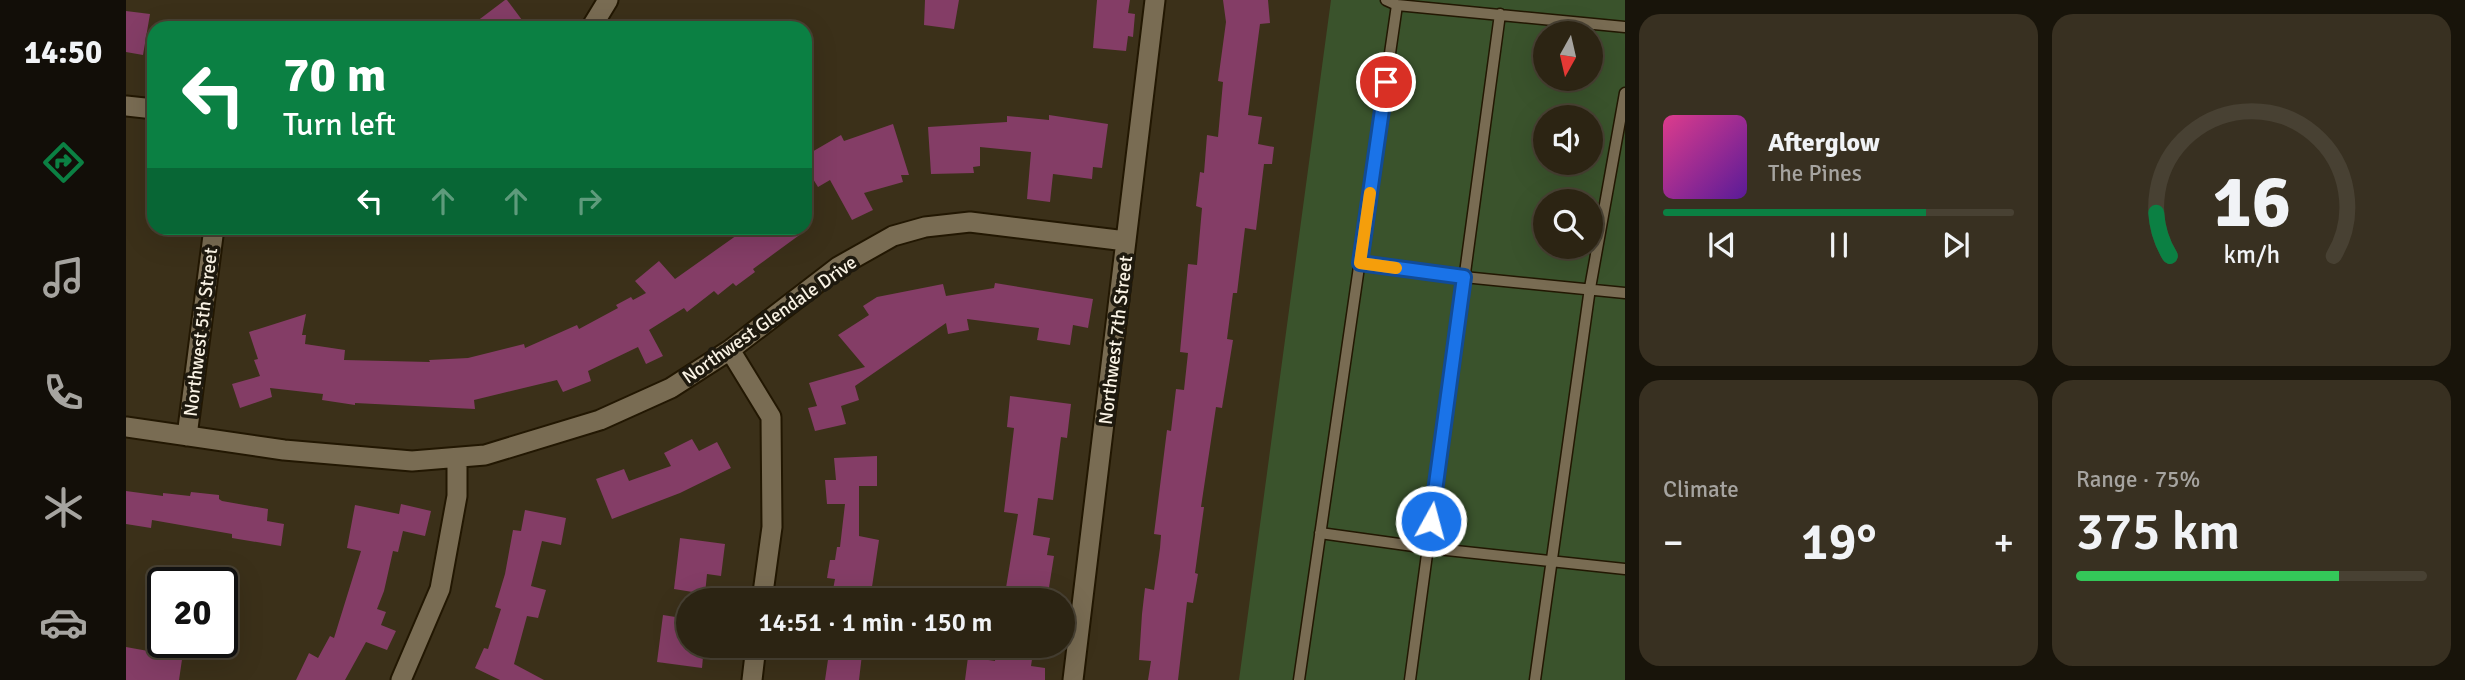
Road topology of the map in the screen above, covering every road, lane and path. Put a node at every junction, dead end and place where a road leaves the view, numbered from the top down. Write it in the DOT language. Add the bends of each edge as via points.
graph roads {
  1 [pos="608,0"];
  2 [pos="1155,0"];
  3 [pos="1386,0"];
  4 [pos="1397,5"];
  5 [pos="1500,15"];
  6 [pos="595,21"];
  7 [pos="1625,27"];
  8 [pos="1625,93"];
  9 [pos="126,106"];
  10 [pos="147,109"];
  11 [pos="213,235"];
  12 [pos="1126,241"];
  13 [pos="1360,263"];
  14 [pos="1464,277"];
  15 [pos="1590,288"];
  16 [pos="1625,293"];
  17 [pos="730,350"];
  18 [pos="126,427"];
  19 [pos="187,436"];
  20 [pos="457,458"];
  21 [pos="1320,533"];
  22 [pos="1428,548"];
  23 [pos="1552,560"];
  24 [pos="1625,569"];
  25 [pos="764,588"];
  26 [pos="755,658"];
  27 [pos="401,680"];
  28 [pos="752,680"];
  29 [pos="1073,680"];
  30 [pos="1299,680"];
  31 [pos="1410,680"];
  32 [pos="1535,680"];
  1 -- 6 [label="street"];
  2 -- 12 [label="street, Northwest 7th Street"];
  3 -- 4 [label="lane"];
  4 -- 5 [label="lane"];
  4 -- 13 [label="lane"];
  5 -- 7 [label="lane"];
  5 -- 14 [label="lane"];
  8 -- 15 [label="lane"];
  9 -- 10 [label="street"];
  11 -- 19 [label="street, Northwest 5th Street"];
  12 -- 17 [label="street, Northwest Glendale Drive" via="970,222 925,227 893,236 838,267"];
  12 -- 29 [label="street, Northwest 7th Street"];
  13 -- 14 [label="lane"];
  13 -- 21 [label="lane"];
  14 -- 15 [label="lane"];
  14 -- 22 [label="lane"];
  15 -- 16 [label="lane"];
  15 -- 23 [label="lane"];
  17 -- 20 [label="street, Northwest Glendale Drive" via="671,388 600,420 485,455"];
  17 -- 25 [label="street" via="771,417 772,527"];
  18 -- 19 [label="street, Northwest Glendale Drive"];
  19 -- 20 [label="street, Northwest Glendale Drive" via="374,458"];
  20 -- 27 [label="street" via="457,496 440,589"];
  21 -- 22 [label="lane"];
  21 -- 30 [label="lane"];
  22 -- 23 [label="lane"];
  22 -- 31 [label="lane"];
  23 -- 24 [label="lane"];
  23 -- 32 [label="lane"];
  26 -- 28 [label="street"];
}
